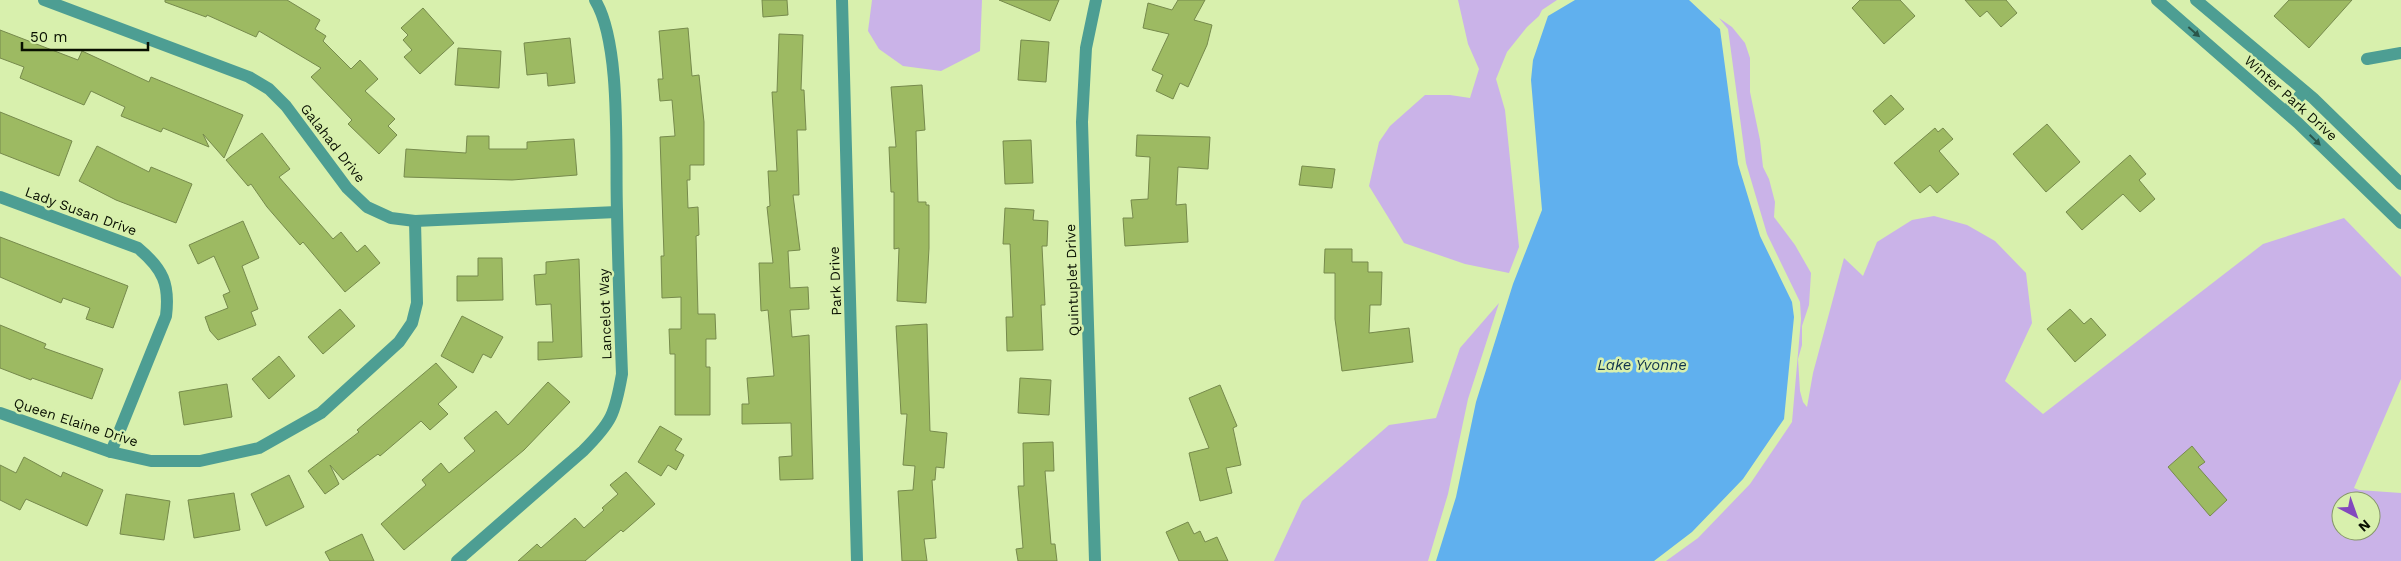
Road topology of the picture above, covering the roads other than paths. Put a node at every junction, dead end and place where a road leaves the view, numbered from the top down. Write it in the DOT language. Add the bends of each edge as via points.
graph roads {
  1 [pos="44,0"];
  2 [pos="595,0"];
  3 [pos="842,0"];
  4 [pos="1096,0"];
  5 [pos="2157,0"];
  6 [pos="2196,0"];
  7 [pos="2401,53"];
  8 [pos="2367,59"];
  9 [pos="2304,91"];
  10 [pos="2286,112"];
  11 [pos="2401,184"];
  12 [pos="0,197"];
  13 [pos="617,212"];
  14 [pos="415,221"];
  15 [pos="2401,223"];
  16 [pos="0,413"];
  17 [pos="111,452"];
  18 [pos="457,561"];
  19 [pos="857,561"];
  20 [pos="1095,561"];
  1 -- 14 [label="street, Galahad Drive" via="256,81 286,106 347,188 367,207 391,218"];
  2 -- 13 [label="street, Lancelot Way" via="612,55"];
  3 -- 19 [label="street, Park Drive"];
  4 -- 20 [label="street, Quintuplet Drive" via="1086,48 1082,122"];
  5 -- 10 [label="street, Winter Park Drive, one-way"];
  6 -- 9 [label="street, Winter Park Drive"];
  7 -- 8 [label="street"];
  9 -- 10 [label="street"];
  9 -- 11 [label="street, Winter Park Drive"];
  10 -- 15 [label="street, Winter Park Drive, one-way"];
  12 -- 17 [label="street, Lady Susan Drive" via="138,248 162,273 168,297 166,316"];
  13 -- 14 [label="street, Galahad Drive"];
  13 -- 18 [label="street, Lancelot Way" via="622,374 616,408 602,432 583,451"];
  14 -- 17 [label="street, Queen Elaine Drive" via="417,303 412,323 399,342 321,413 259,448 200,461 151,461"];
  16 -- 17 [label="street, Queen Elaine Drive"];
}
